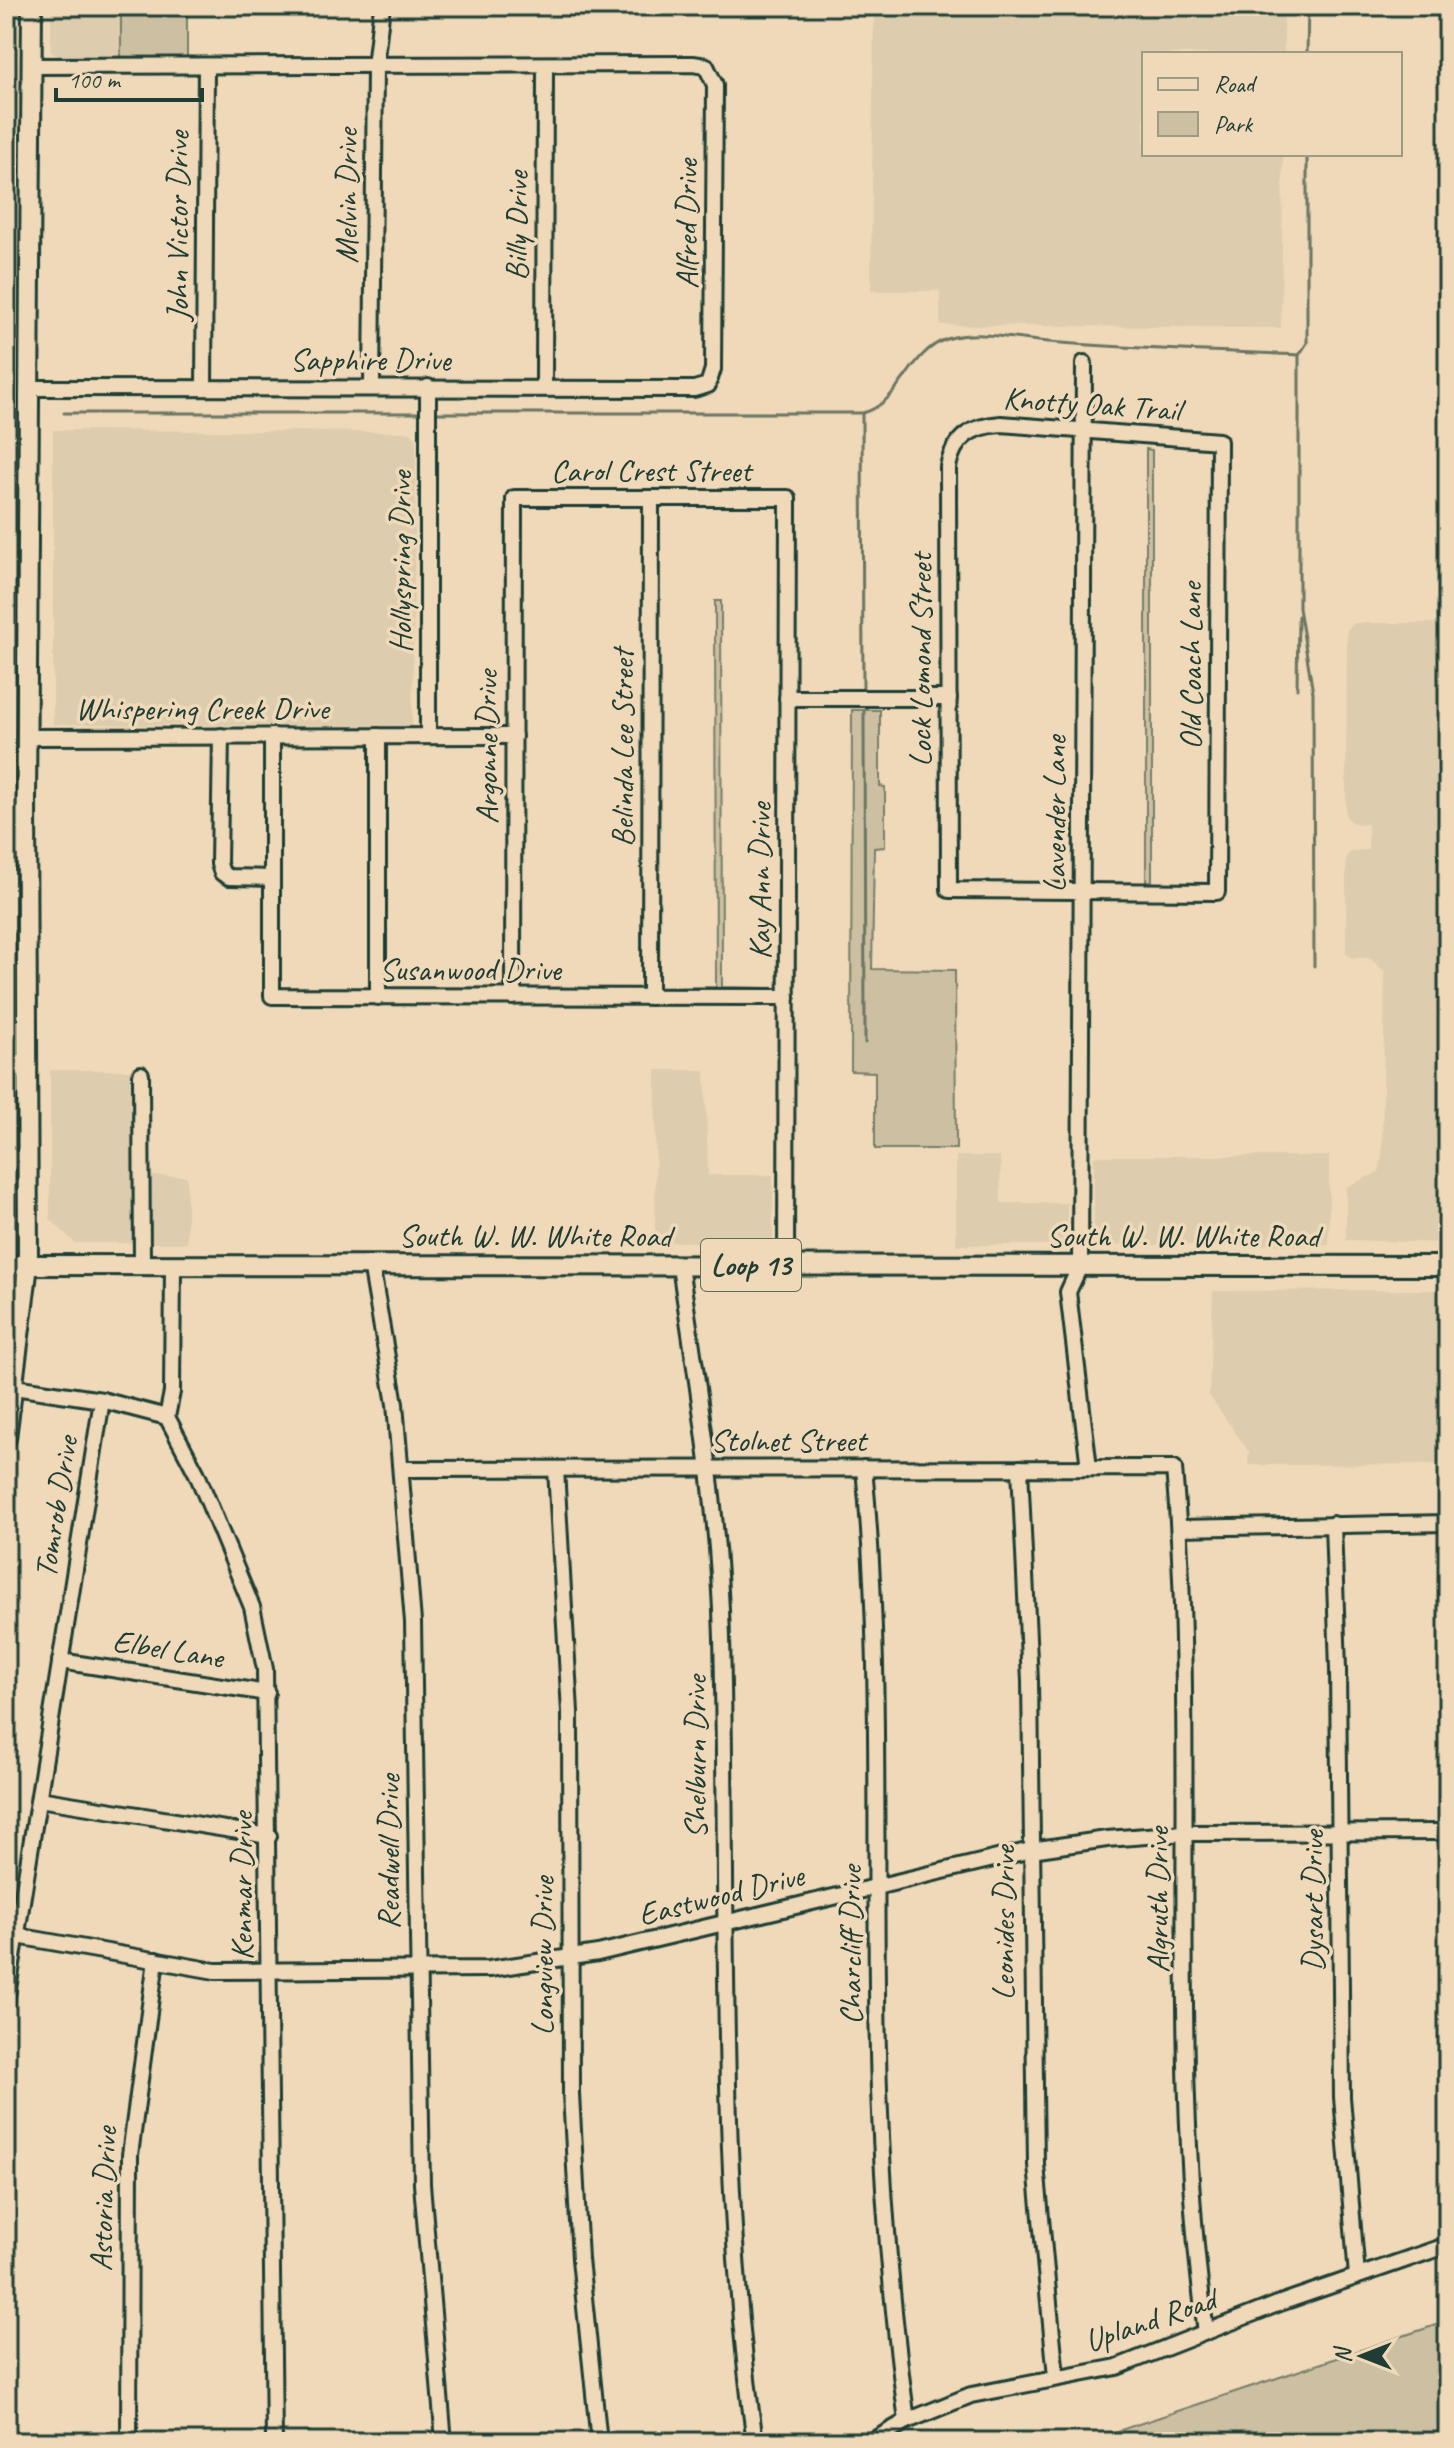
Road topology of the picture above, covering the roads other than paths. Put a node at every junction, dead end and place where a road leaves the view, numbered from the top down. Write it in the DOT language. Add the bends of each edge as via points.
graph roads {
  1 [pos="32,6"];
  2 [pos="382,6"];
  3 [pos="545,65"];
  4 [pos="32,66"];
  5 [pos="206,66"];
  6 [pos="375,66"];
  7 [pos="1084,363"];
  8 [pos="708,385"];
  9 [pos="372,387"];
  10 [pos="428,387"];
  11 [pos="544,387"];
  12 [pos="31,388"];
  13 [pos="204,388"];
  14 [pos="1083,432"];
  15 [pos="964,435"];
  16 [pos="1219,441"];
  17 [pos="514,498"];
  18 [pos="651,498"];
  19 [pos="788,498"];
  20 [pos="787,698"];
  21 [pos="949,698"];
  22 [pos="221,736"];
  23 [pos="272,736"];
  24 [pos="378,736"];
  25 [pos="428,736"];
  26 [pos="514,736"];
  27 [pos="27,737"];
  28 [pos="272,878"];
  29 [pos="1081,891"];
  30 [pos="378,997"];
  31 [pos="513,997"];
  32 [pos="650,997"];
  33 [pos="787,997"];
  34 [pos="141,1074"];
  35 [pos="371,1264"];
  36 [pos="786,1264"];
  37 [pos="6,1265"];
  38 [pos="28,1265"];
  39 [pos="142,1266"];
  40 [pos="173,1266"];
  41 [pos="680,1266"];
  42 [pos="1080,1266"];
  43 [pos="1448,1266"];
  44 [pos="14,1387"];
  45 [pos="102,1400"];
  46 [pos="167,1417"];
  47 [pos="6,1438"];
  48 [pos="709,1468"];
  49 [pos="864,1468"];
  50 [pos="1020,1468"];
  51 [pos="1089,1468"];
  52 [pos="1174,1468"];
  53 [pos="401,1469"];
  54 [pos="556,1469"];
  55 [pos="1448,1523"];
  56 [pos="1333,1524"];
  57 [pos="1179,1528"];
  58 [pos="60,1661"];
  59 [pos="267,1693"];
  60 [pos="39,1799"];
  61 [pos="1448,1832"];
  62 [pos="1185,1833"];
  63 [pos="1340,1833"];
  64 [pos="269,1836"];
  65 [pos="1031,1850"];
  66 [pos="878,1885"];
  67 [pos="724,1924"];
  68 [pos="11,1935"];
  69 [pos="570,1958"];
  70 [pos="156,1960"];
  71 [pos="270,1971"];
  72 [pos="417,1971"];
  73 [pos="6,2002"];
  74 [pos="1448,2245"];
  75 [pos="1357,2276"];
  76 [pos="1206,2332"];
  77 [pos="1056,2377"];
  78 [pos="907,2421"];
  79 [pos="129,2442"];
  80 [pos="274,2442"];
  81 [pos="444,2442"];
  82 [pos="599,2442"];
  83 [pos="755,2442"];
  84 [pos="870,2442"];
  1 -- 4 [label="main road"];
  2 -- 6 [label="street, Melvin Drive"];
  3 -- 6 [label="street"];
  3 -- 8 [label="street, Alfred Drive" via="706,66 715,85 713,369"];
  3 -- 11 [label="street, Billy Drive"];
  4 -- 5 [label="street"];
  4 -- 12 [label="main road"];
  5 -- 6 [label="street"];
  5 -- 13 [label="street, John Victor Drive"];
  6 -- 9 [label="street, Melvin Drive"];
  7 -- 14 [label="street, Lavender Lane"];
  8 -- 11 [label="street, Sapphire Drive"];
  9 -- 10 [label="street, Sapphire Drive"];
  9 -- 13 [label="street, Sapphire Drive"];
  10 -- 11 [label="street, Sapphire Drive"];
  10 -- 25 [label="street, Hollyspring Drive"];
  12 -- 13 [label="street, Sapphire Drive"];
  12 -- 27 [label="main road"];
  14 -- 15 [label="street, Knotty Oak Trail" via="1001,424 972,428"];
  14 -- 16 [label="street, Knotty Oak Trail"];
  14 -- 29 [label="street, Lavender Lane"];
  15 -- 21 [label="street, Lock Lomond Street" via="948,467"];
  16 -- 29 [label="street, Old Coach Lane" via="1217,892"];
  17 -- 18 [label="street, Carol Crest Street"];
  17 -- 26 [label="street, Argonne Drive"];
  18 -- 19 [label="street, Carol Crest Street"];
  18 -- 32 [label="street, Belinda Lee Street"];
  19 -- 20 [label="street, Kay Ann Drive"];
  20 -- 21 [label="street"];
  20 -- 33 [label="street, Kay Ann Drive"];
  21 -- 29 [label="street, Lock Lomond Street" via="949,890"];
  22 -- 23 [label="street, Whispering Creek Drive"];
  22 -- 27 [label="street, Whispering Creek Drive"];
  22 -- 28 [label="street" via="222,873"];
  23 -- 24 [label="street, Whispering Creek Drive"];
  23 -- 28 [label="street, Susanwood Drive"];
  24 -- 25 [label="street, Whispering Creek Drive"];
  24 -- 30 [label="street"];
  25 -- 26 [label="street"];
  26 -- 31 [label="street, Argonne Drive"];
  27 -- 38 [label="main road"];
  28 -- 30 [label="street, Susanwood Drive" via="272,996"];
  29 -- 42 [label="street, Lavender Lane"];
  30 -- 31 [label="street, Susanwood Drive"];
  31 -- 32 [label="street, Susanwood Drive"];
  32 -- 33 [label="street, Susanwood Drive"];
  33 -- 36 [label="street, Kay Ann Drive"];
  34 -- 39 [label="street"];
  35 -- 40 [label="main road, South W. W. White Road / Loop 13"];
  35 -- 41 [label="main road, South W. W. White Road / Loop 13"];
  35 -- 53 [label="street, Readwell Drive"];
  36 -- 41 [label="main road, South W. W. White Road / Loop 13"];
  36 -- 42 [label="main road, South W. W. White Road / Loop 13"];
  37 -- 38 [label="main road, South W. W. White Road / Loop 13"];
  38 -- 39 [label="main road, South W. W. White Road / Loop 13"];
  38 -- 44 [label="main road"];
  39 -- 40 [label="main road, South W. W. White Road / Loop 13"];
  40 -- 46 [label="street" via="172,1392"];
  41 -- 48 [label="street, Shelburn Drive"];
  42 -- 43 [label="main road, South W. W. White Road / Loop 13"];
  42 -- 51 [label="street" via="1068,1292"];
  44 -- 45 [label="street"];
  44 -- 47 [label="main road"];
  45 -- 46 [label="street"];
  45 -- 58 [label="street, Tomrob Drive"];
  46 -- 59 [label="street, Kenmar Drive" via="197,1474 252,1607"];
  48 -- 49 [label="street, Stolnet Street"];
  48 -- 54 [label="street, Stolnet Street"];
  48 -- 67 [label="street, Shelburn Drive" via="722,1638"];
  49 -- 50 [label="street, Stolnet Street"];
  49 -- 66 [label="street, Charcliff Drive" via="875,1597"];
  50 -- 51 [label="street, Stolnet Street"];
  50 -- 65 [label="street, Leonides Drive" via="1028,1579"];
  51 -- 52 [label="street, Stolnet Street"];
  52 -- 57 [label="street, Algruth Drive"];
  53 -- 54 [label="street, Stolnet Street"];
  53 -- 72 [label="street, Readwell Drive" via="413,1622"];
  54 -- 69 [label="street, Longview Drive" via="570,1712"];
  55 -- 56 [label="street"];
  56 -- 57 [label="street"];
  56 -- 63 [label="street, Dysart Drive"];
  57 -- 62 [label="street, Algruth Drive"];
  58 -- 59 [label="street, Elbel Lane"];
  58 -- 60 [label="street, Tomrob Drive"];
  59 -- 64 [label="street, Kenmar Drive"];
  60 -- 64 [label="street"];
  60 -- 68 [label="street, Tomrob Drive"];
  61 -- 63 [label="street, Eastwood Drive"];
  62 -- 63 [label="street, Eastwood Drive"];
  62 -- 65 [label="street, Eastwood Drive"];
  62 -- 76 [label="street, Algruth Drive" via="1189,2124"];
  63 -- 75 [label="street, Dysart Drive" via="1342,2097"];
  64 -- 71 [label="street, Kenmar Drive"];
  65 -- 66 [label="street, Eastwood Drive"];
  65 -- 77 [label="street, Leonides Drive" via="1036,2165"];
  66 -- 67 [label="street, Eastwood Drive"];
  66 -- 78 [label="street, Charcliff Drive" via="886,2225"];
  67 -- 69 [label="street, Eastwood Drive"];
  67 -- 83 [label="street, Shelburn Drive" via="728,2153 736,2284"];
  68 -- 70 [label="street, Eastwood Drive"];
  68 -- 73 [label="street, Tomrob Drive"];
  69 -- 72 [label="street, Eastwood Drive" via="489,1969"];
  69 -- 82 [label="street, Longview Drive" via="578,2232"];
  70 -- 71 [label="street, Eastwood Drive" via="215,1971"];
  70 -- 79 [label="street, Astoria Drive" via="130,2155"];
  71 -- 72 [label="street, Eastwood Drive"];
  71 -- 80 [label="street, Kenmar Drive"];
  72 -- 81 [label="street, Readwell Drive" via="422,2184"];
  74 -- 75 [label="street, Upland Road"];
  75 -- 76 [label="street, Upland Road"];
  76 -- 77 [label="street, Upland Road" via="1117,2367"];
  77 -- 78 [label="street, Upland Road" via="971,2395"];
  78 -- 84 [label="street, Upland Road"];
}
